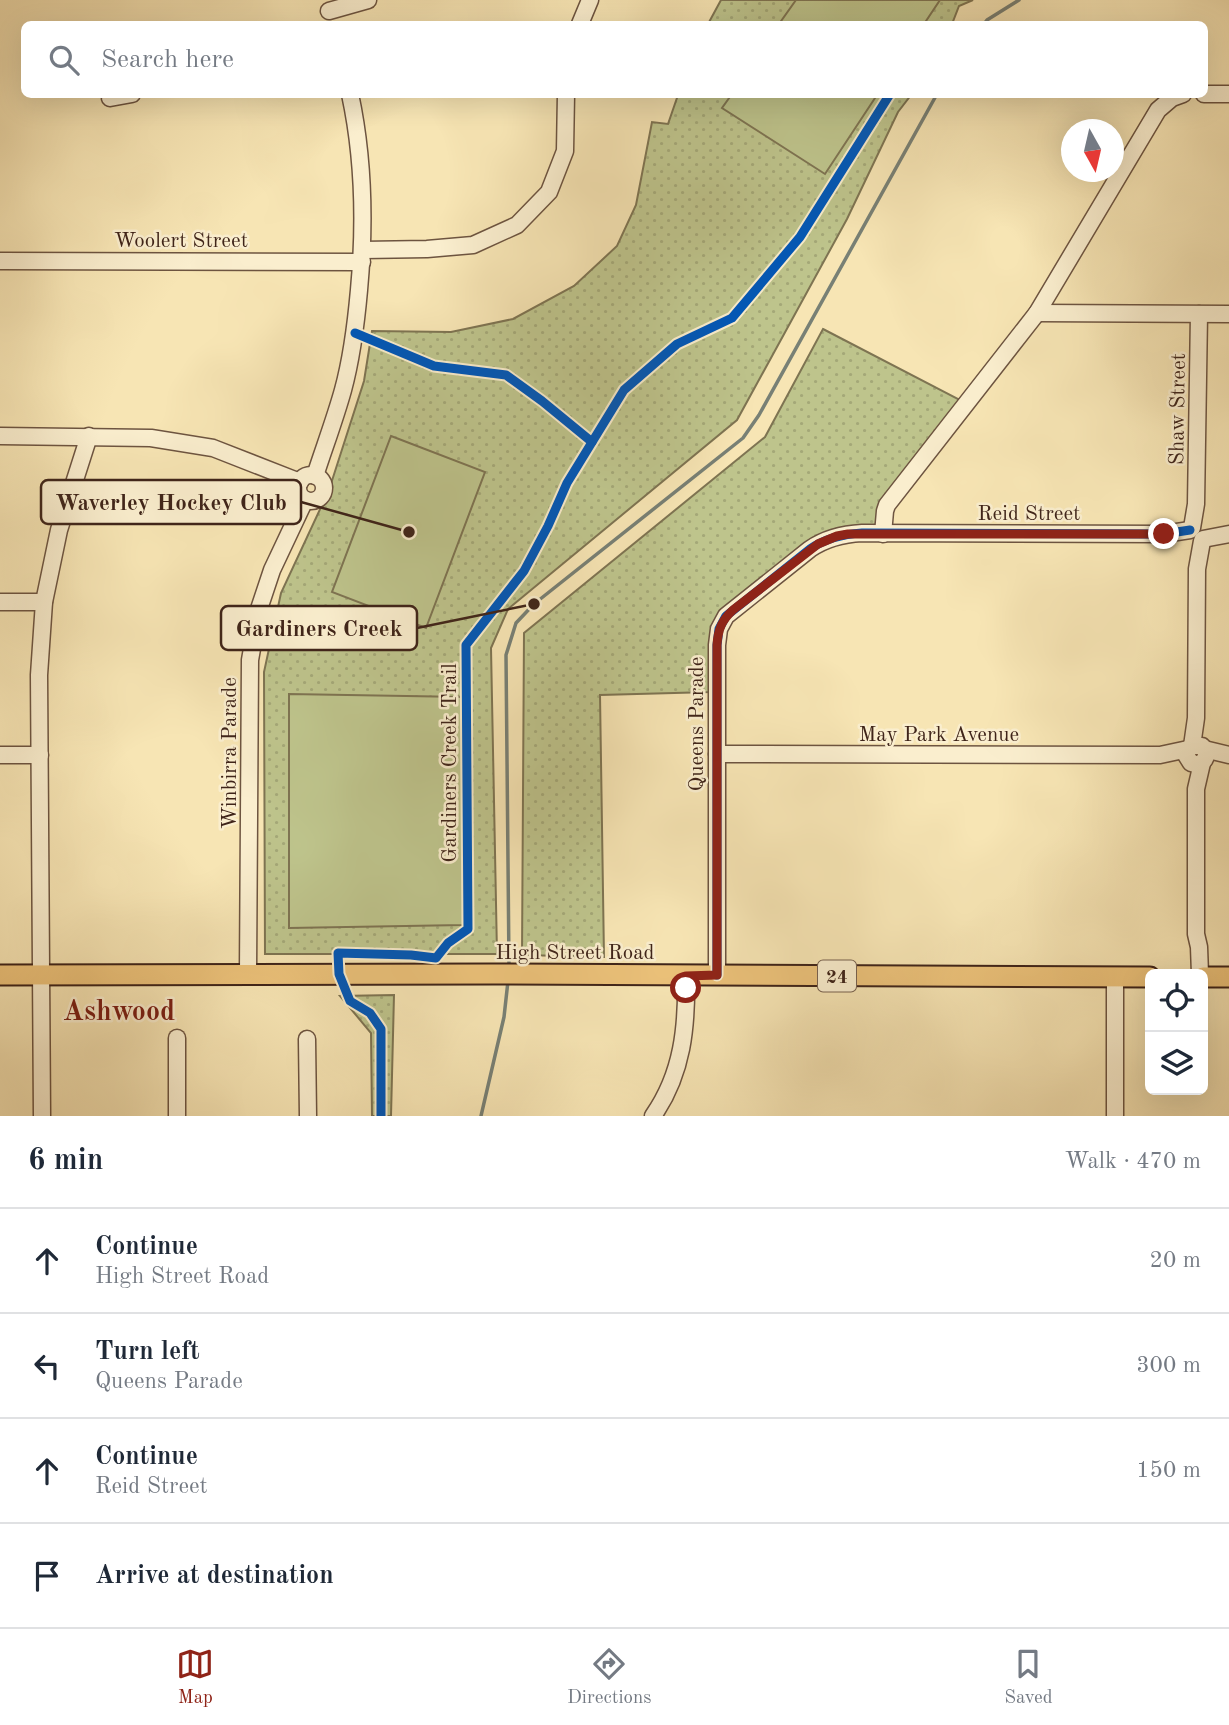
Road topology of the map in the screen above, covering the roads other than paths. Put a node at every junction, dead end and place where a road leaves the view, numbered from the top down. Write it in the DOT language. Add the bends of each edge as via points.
graph roads {
  1 [pos="368,0"];
  2 [pos="590,0"];
  3 [pos="328,9"];
  4 [pos="581,21"];
  5 [pos="1208,94"];
  6 [pos="1229,94"];
  7 [pos="351,98"];
  8 [pos="566,98"];
  9 [pos="1174,98"];
  10 [pos="362,256"];
  11 [pos="0,261"];
  12 [pos="1037,313"];
  13 [pos="1199,314"];
  14 [pos="1229,314"];
  15 [pos="0,436"];
  16 [pos="89,436"];
  17 [pos="307,479"];
  18 [pos="305,500"];
  19 [pos="889,534"];
  20 [pos="1197,534"];
  21 [pos="1229,534"];
  22 [pos="0,602"];
  23 [pos="44,602"];
  24 [pos="718,754"];
  25 [pos="0,755"];
  26 [pos="40,755"];
  27 [pos="1196,755"];
  28 [pos="1229,755"];
  29 [pos="1196,934"];
  30 [pos="1192,969"];
  31 [pos="1201,969"];
  32 [pos="248,974"];
  33 [pos="0,975"];
  34 [pos="42,975"];
  35 [pos="717,975"];
  36 [pos="686,976"];
  37 [pos="1115,976"];
  38 [pos="1208,976"];
  39 [pos="1145,977"];
  40 [pos="1229,977"];
  41 [pos="177,1038"];
  42 [pos="307,1039"];
  43 [pos="43,1116"];
  44 [pos="177,1116"];
  45 [pos="308,1116"];
  46 [pos="653,1116"];
  47 [pos="1115,1116"];
  1 -- 3 [label="street"];
  2 -- 4 [label="street"];
  5 -- 6 [label="street"];
  7 -- 10 [label="street" via="362,190"];
  8 -- 10 [label="street, Woolert Street" via="565,151 549,192 517,225 473,244"];
  9 -- 12 [label="street" via="1158,110"];
  10 -- 11 [label="street, Woolert Street"];
  10 -- 17 [label="street" via="355,333 343,391"];
  12 -- 13 [label="street"];
  12 -- 19 [label="street" via="887,505"];
  13 -- 14 [label="street"];
  13 -- 20 [label="street, Shaw Street" via="1196,504 1201,519"];
  15 -- 16 [label="street"];
  16 -- 17 [label="street" via="151,438 213,448"];
  16 -- 23 [label="street" via="59,530"];
  17 -- 18 [label="street" via="298,486"];
  17 -- 18 [label="street" via="322,482 324,491 314,501"];
  18 -- 32 [label="street, Winbirra Parade" via="272,570 250,660"];
  19 -- 20 [label="street, Reid Street"];
  19 -- 24 [label="street, Queens Parade" via="848,534 818,544 721,622"];
  20 -- 21 [label="street, Reid Street"];
  20 -- 27 [label="street, Shaw Street"];
  22 -- 23 [label="street"];
  23 -- 26 [label="street"];
  24 -- 27 [label="street, May Park Avenue"];
  24 -- 35 [label="street, Queens Parade"];
  25 -- 26 [label="street"];
  26 -- 34 [label="street"];
  27 -- 28 [label="street, May Park Avenue"];
  27 -- 29 [label="street, Shaw Street"];
  29 -- 30 [label="street, Shaw Street"];
  29 -- 31 [label="street, Shaw Street"];
  32 -- 34 [label="main road, High Street Road / 24"];
  32 -- 36 [label="main road, High Street Road / 24"];
  33 -- 34 [label="main road, High Street Road / 24"];
  34 -- 43 [label="street"];
  35 -- 36 [label="main road, High Street Road / 24"];
  35 -- 37 [label="main road, High Street Road / 24"];
  36 -- 46 [label="street" via="681,1054"];
  37 -- 39 [label="main road, High Street Road / 24"];
  37 -- 47 [label="street"];
  38 -- 40 [label="main road"];
  41 -- 44 [label="street"];
  42 -- 45 [label="street"];
}
